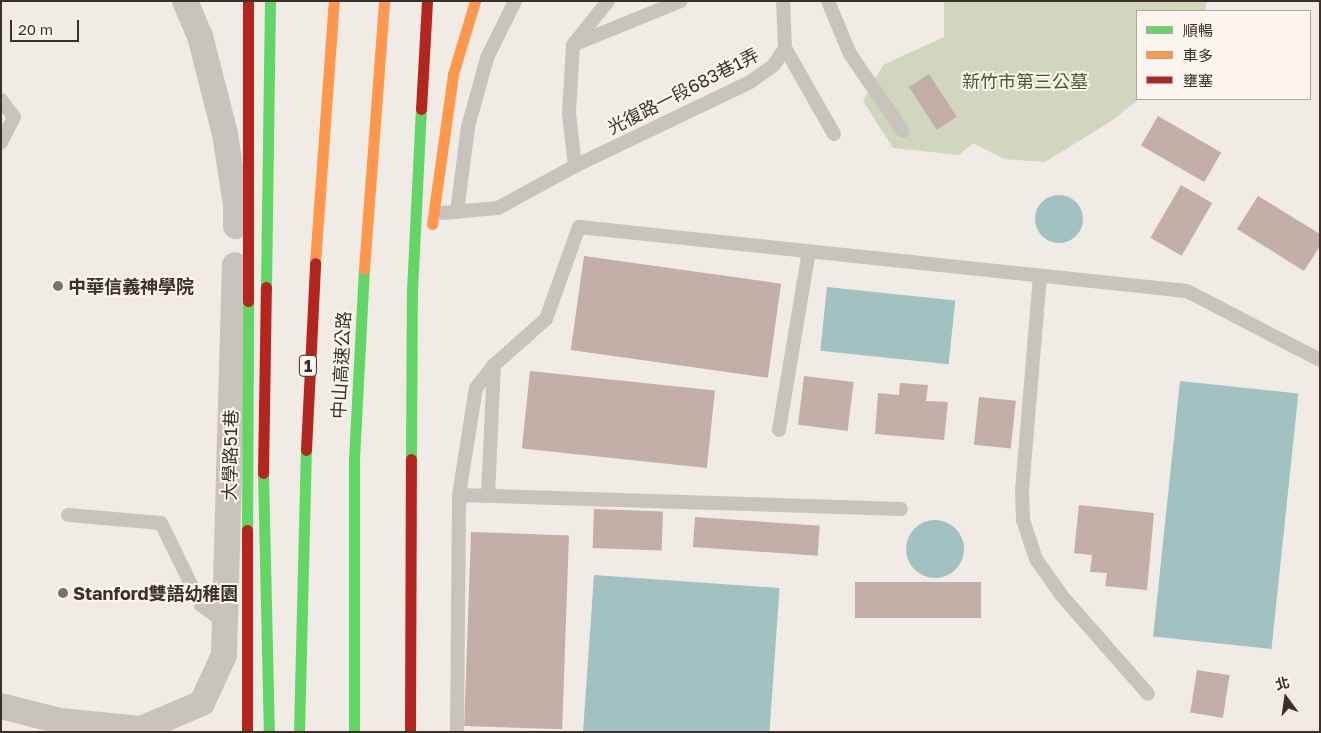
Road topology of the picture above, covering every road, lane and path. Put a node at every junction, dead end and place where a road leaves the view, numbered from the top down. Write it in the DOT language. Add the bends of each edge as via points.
graph roads {
  1 [pos="185,1"];
  2 [pos="201,1"];
  3 [pos="248,1"];
  4 [pos="270,1"];
  5 [pos="334,1"];
  6 [pos="384,1"];
  7 [pos="427,1"];
  8 [pos="475,1"];
  9 [pos="515,1"];
  10 [pos="608,1"];
  11 [pos="681,1"];
  12 [pos="783,1"];
  13 [pos="828,1"];
  14 [pos="200,36"];
  15 [pos="573,45"];
  16 [pos="785,48"];
  17 [pos="1,100"];
  18 [pos="904,131"];
  19 [pos="834,134"];
  20 [pos="1,143"];
  21 [pos="575,166"];
  22 [pos="457,212"];
  23 [pos="442,213"];
  24 [pos="430,238"];
  25 [pos="809,252"];
  26 [pos="1040,276"];
  27 [pos="425,297"];
  28 [pos="1320,360"];
  29 [pos="494,365"];
  30 [pos="779,430"];
  31 [pos="410,462"];
  32 [pos="459,495"];
  33 [pos="488,496"];
  34 [pos="901,509"];
  35 [pos="68,515"];
  36 [pos="354,597"];
  37 [pos="226,623"];
  38 [pos="1148,694"];
  39 [pos="368,703"];
  40 [pos="1,706"];
  41 [pos="247,732"];
  42 [pos="269,732"];
  43 [pos="299,732"];
  44 [pos="354,732"];
  45 [pos="410,732"];
  46 [pos="457,732"];
  1 -- 14 [label="street, 大學路51巷"];
  2 -- 14 [label="lane"];
  3 -- 41 [label="highway, bridge"];
  4 -- 42 [label="highway" via="264,457"];
  5 -- 43 [label="highway, 中山高速公路 / 1" via="308,352"];
  6 -- 36 [label="highway, 中山高速公路" via="373,110 354,450"];
  7 -- 31 [label="highway" via="417,158"];
  8 -- 24 [label="highway" via="453,74"];
  9 -- 22 [label="lane" via="487,58 468,126"];
  10 -- 15 [label="lane"];
  11 -- 15 [label="lane"];
  12 -- 16 [label="lane"];
  13 -- 18 [label="lane" via="850,54"];
  14 -- 37 [label="street, 大學路51巷" via="225,134 236,204"];
  15 -- 21 [label="lane" via="570,113"];
  16 -- 19 [label="lane"];
  16 -- 21 [label="lane, 光復路一段683巷1弄" via="774,65 750,82"];
  17 -- 20 [label="lane" via="14,117"];
  21 -- 22 [label="lane, 光復路一段683巷1弄" via="498,208"];
  22 -- 23 [label="lane, 光復路一段683巷1弄"];
  25 -- 26 [label="lane"];
  25 -- 29 [label="lane" via="579,227 546,319"];
  25 -- 30 [label="lane"];
  26 -- 28 [label="lane" via="1187,291"];
  26 -- 38 [label="lane" via="1022,490 1023,520 1036,558 1062,596"];
  27 -- 31 [label="highway"];
  29 -- 32 [label="lane" via="476,388"];
  29 -- 33 [label="lane"];
  31 -- 45 [label="highway"];
  32 -- 33 [label="lane"];
  32 -- 46 [label="lane"];
  33 -- 34 [label="lane"];
  35 -- 37 [label="lane" via="161,523 201,605"];
  36 -- 39 [label="highway"];
  36 -- 44 [label="highway, 中山高速公路"];
  37 -- 40 [label="street, 大學路51巷" via="224,655 202,703 141,729 60,721"];
}
